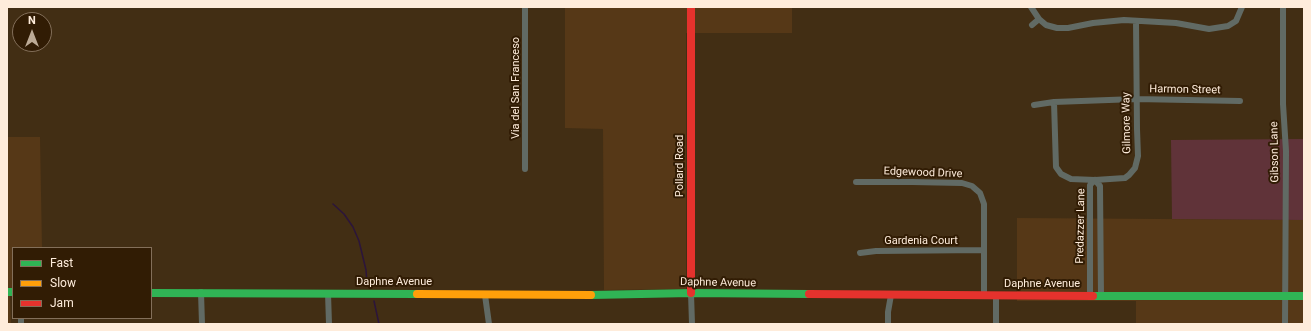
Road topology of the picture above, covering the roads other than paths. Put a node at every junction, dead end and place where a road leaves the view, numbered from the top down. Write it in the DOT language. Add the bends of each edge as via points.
graph roads {
  1 [pos="525,7"];
  2 [pos="691,7"];
  3 [pos="1031,7"];
  4 [pos="1242,7"];
  5 [pos="1283,7"];
  6 [pos="1039,19"];
  7 [pos="1136,21"];
  8 [pos="1032,25"];
  9 [pos="1136,99"];
  10 [pos="1240,101"];
  11 [pos="1054,102"];
  12 [pos="1034,105"];
  13 [pos="525,169"];
  14 [pos="1095,180"];
  15 [pos="856,182"];
  16 [pos="1090,248"];
  17 [pos="1100,248"];
  18 [pos="984,250"];
  19 [pos="860,254"];
  20 [pos="201,292"];
  21 [pos="152,293"];
  22 [pos="328,293"];
  23 [pos="691,293"];
  24 [pos="485,295"];
  25 [pos="891,295"];
  26 [pos="984,295"];
  27 [pos="996,295"];
  28 [pos="1090,296"];
  29 [pos="1101,296"];
  30 [pos="1285,296"];
  31 [pos="1304,296"];
  32 [pos="202,324"];
  33 [pos="329,324"];
  34 [pos="489,324"];
  35 [pos="692,324"];
  36 [pos="888,324"];
  37 [pos="892,324"];
  38 [pos="996,324"];
  39 [pos="1285,324"];
  1 -- 13 [label="street, Via del San Franceso"];
  2 -- 23 [label="street, Pollard Road"];
  3 -- 6 [label="street"];
  4 -- 7 [label="street" via="1236,21 1228,26 1208,29 1176,23"];
  5 -- 30 [label="street, Gibson Lane" via="1283,104 1286,151"];
  6 -- 7 [label="street" via="1046,25 1057,28 1124,20"];
  6 -- 8 [label="street"];
  7 -- 9 [label="street, Gilmore Way"];
  9 -- 10 [label="street, Harmon Street"];
  9 -- 11 [label="street, Harmon Street"];
  9 -- 14 [label="street, Gilmore Way" via="1138,156 1135,168 1124,178"];
  11 -- 12 [label="street, Harmon Street"];
  11 -- 14 [label="street, Gilmore Way" via="1056,167 1061,174 1071,179"];
  14 -- 16 [label="street, Predazzer Lane" via="1090,185"];
  14 -- 17 [label="street, Predazzer Lane" via="1100,186"];
  15 -- 18 [label="street, Edgewood Drive" via="962,183 972,186 980,193 984,204"];
  16 -- 17 [label="street"];
  16 -- 28 [label="street, Predazzer Lane"];
  17 -- 29 [label="street, Predazzer Lane"];
  18 -- 19 [label="street, Gardenia Court" via="876,251"];
  18 -- 26 [label="street, Edgewood Drive"];
  20 -- 21 [label="street, Daphne Avenue"];
  20 -- 22 [label="street, Daphne Avenue"];
  20 -- 32 [label="street"];
  22 -- 24 [label="street, Daphne Avenue"];
  22 -- 33 [label="street"];
  23 -- 24 [label="street, Daphne Avenue"];
  23 -- 25 [label="street, Daphne Avenue"];
  23 -- 35 [label="street, Pollard Road"];
  24 -- 34 [label="street"];
  25 -- 26 [label="street, Daphne Avenue"];
  25 -- 36 [label="street"];
  25 -- 37 [label="street"];
  26 -- 27 [label="street, Daphne Avenue"];
  27 -- 28 [label="street, Daphne Avenue"];
  27 -- 38 [label="street"];
  28 -- 29 [label="street, Daphne Avenue"];
  29 -- 30 [label="street, Daphne Avenue"];
  30 -- 31 [label="street, Daphne Avenue"];
  30 -- 39 [label="street, Gibson Lane"];
}
